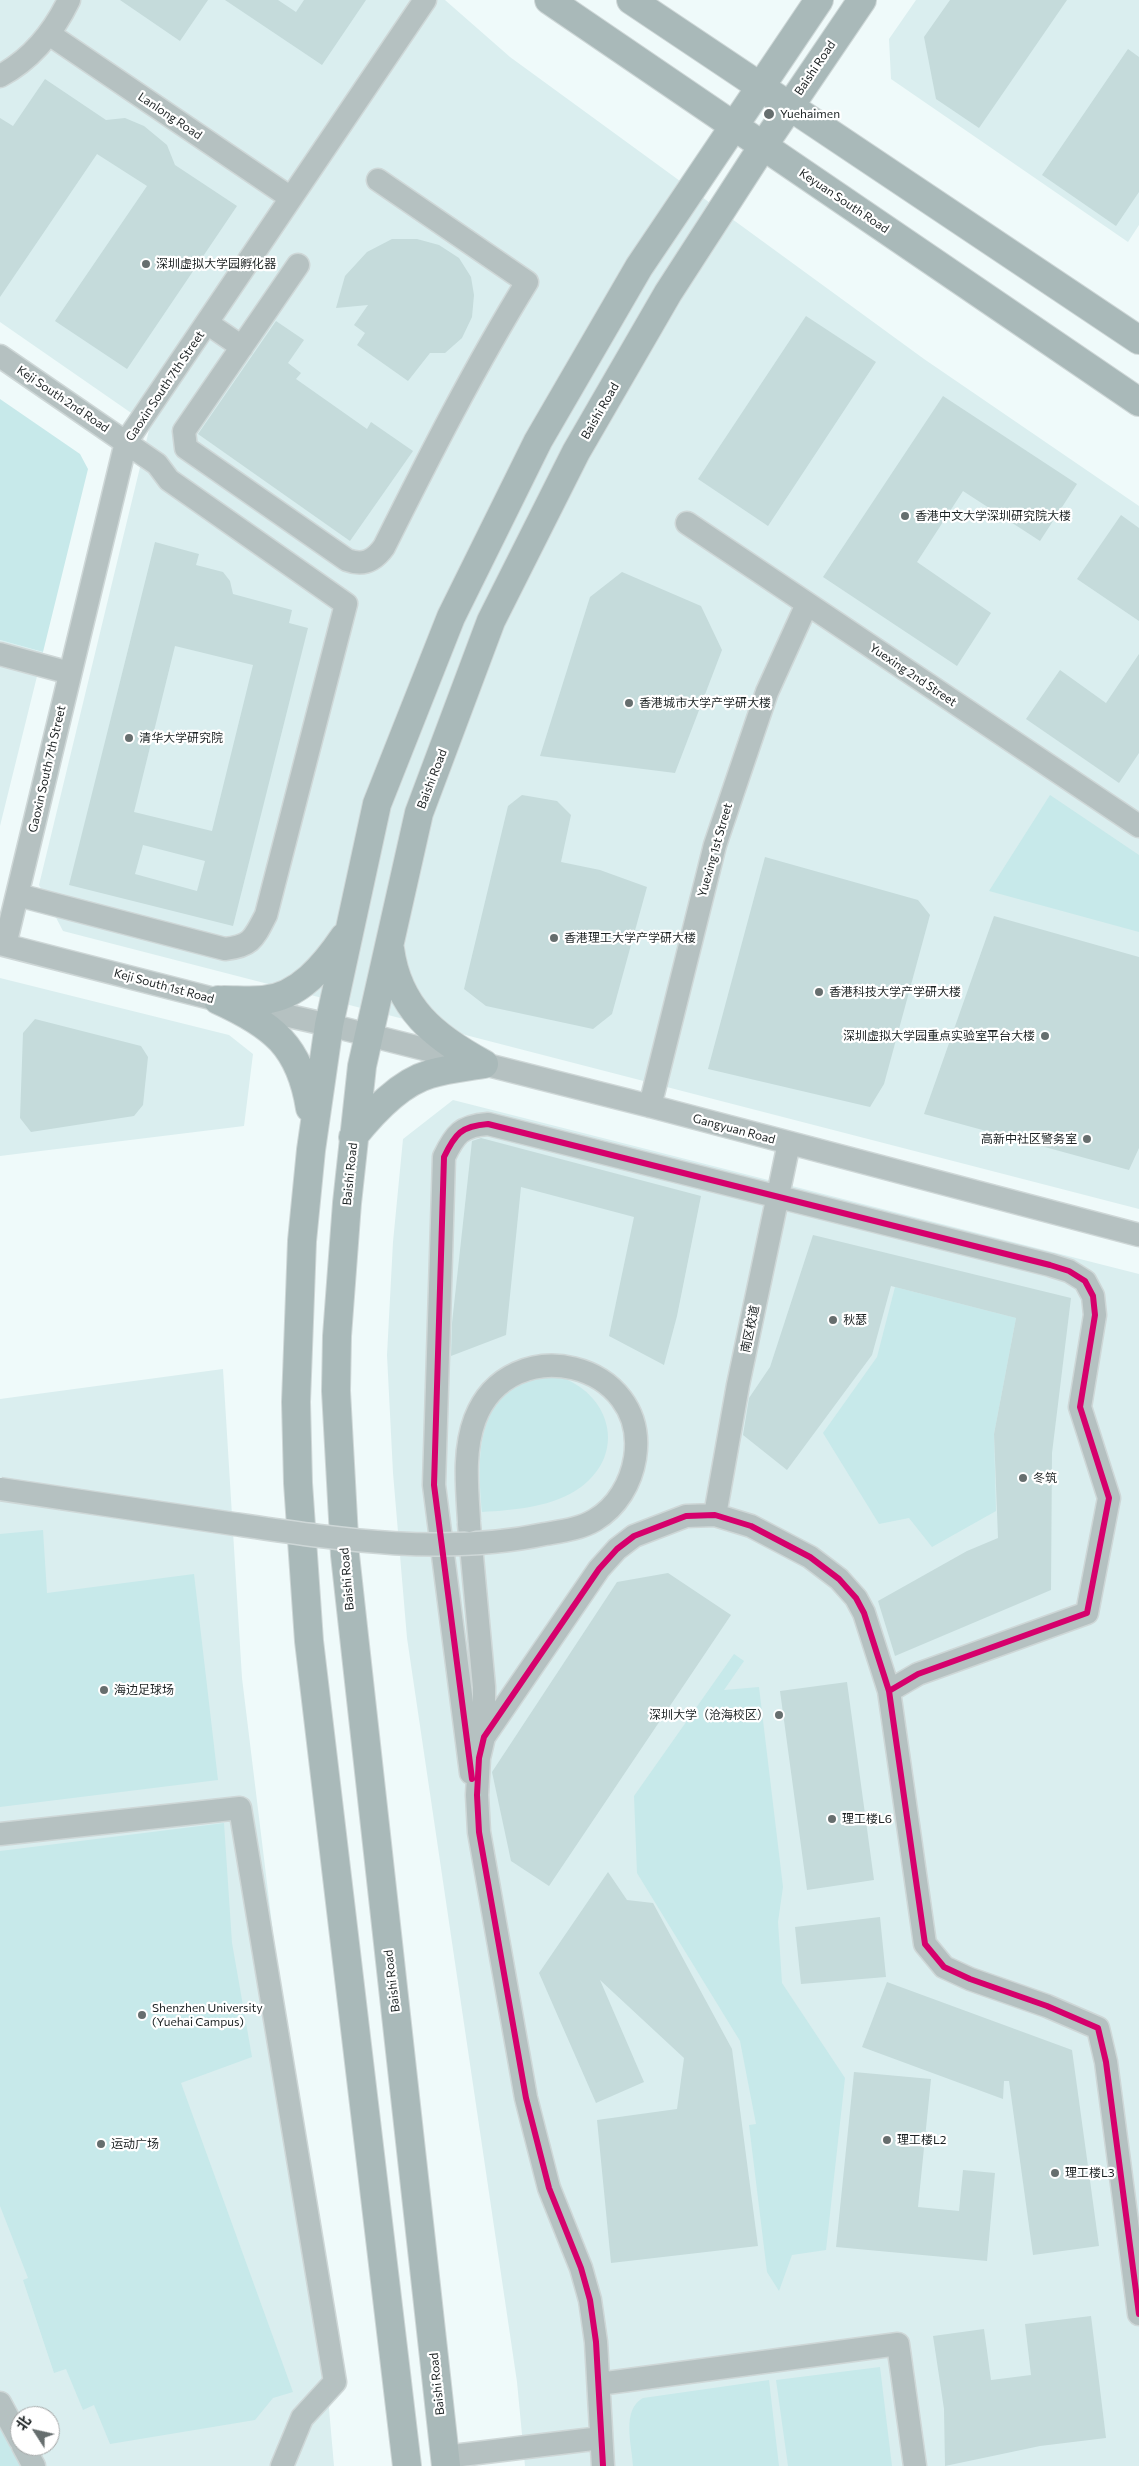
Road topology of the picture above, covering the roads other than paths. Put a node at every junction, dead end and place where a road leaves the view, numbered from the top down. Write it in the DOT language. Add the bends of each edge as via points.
graph roads {
  1 [pos="69,0"];
  2 [pos="425,0"];
  3 [pos="549,0"];
  4 [pos="631,0"];
  5 [pos="819,0"];
  6 [pos="862,0"];
  7 [pos="49,34"];
  8 [pos="0,76"];
  9 [pos="760,87"];
  10 [pos="789,106"];
  11 [pos="735,126"];
  12 [pos="763,146"];
  13 [pos="378,180"];
  14 [pos="291,198"];
  15 [pos="298,265"];
  16 [pos="207,323"];
  17 [pos="1139,340"];
  18 [pos="242,347"];
  19 [pos="0,356"];
  20 [pos="1139,402"];
  21 [pos="126,442"];
  22 [pos="156,464"];
  23 [pos="265,503"];
  24 [pos="686,523"];
  25 [pos="807,604"];
  26 [pos="0,654"];
  27 [pos="70,673"];
  28 [pos="1139,826"];
  29 [pos="18,895"];
  30 [pos="350,927"];
  31 [pos="389,943"];
  32 [pos="3,944"];
  33 [pos="218,1000"];
  34 [pos="329,1025"];
  35 [pos="367,1036"];
  36 [pos="484,1064"];
  37 [pos="650,1106"];
  38 [pos="314,1127"];
  39 [pos="353,1137"];
  40 [pos="789,1143"];
  41 [pos="777,1198"];
  42 [pos="1139,1235"];
  43 [pos="0,1489"];
  44 [pos="715,1515"];
  45 [pos="889,1691"];
  46 [pos="484,1737"];
  47 [pos="479,1832"];
  48 [pos="0,1834"];
  49 [pos="1139,2314"];
  50 [pos="599,2384"];
  51 [pos="0,2403"];
  52 [pos="10,2422"];
  53 [pos="601,2438"];
  54 [pos="445,2461"];
  55 [pos="282,2466"];
  56 [pos="407,2466"];
  57 [pos="603,2466"];
  58 [pos="915,2466"];
  1 -- 7 [label="street"];
  2 -- 14 [label="street, Gaoxin South 7th Street"];
  3 -- 11 [label="main road, Keyuan South Road"];
  4 -- 9 [label="main road"];
  5 -- 9 [label="main road"];
  6 -- 10 [label="main road, Baishi Road"];
  7 -- 8 [label="street" via="34,53"];
  7 -- 14 [label="street, Lanlong Road"];
  9 -- 10 [label="main road"];
  9 -- 11 [label="main road"];
  10 -- 12 [label="main road, Baishi Road"];
  10 -- 17 [label="main road"];
  11 -- 12 [label="main road, Keyuan South Road"];
  11 -- 30 [label="main road" via="639,268 542,433 451,618 377,804"];
  12 -- 20 [label="main road, Keyuan South Road"];
  12 -- 31 [label="main road, Baishi Road" via="668,293 581,444 491,621 418,813"];
  13 -- 23 [label="street" via="527,282 447,420 378,556 362,563 347,560"];
  14 -- 16 [label="street, Gaoxin South 7th Street"];
  15 -- 18 [label="street"];
  16 -- 18 [label="street"];
  16 -- 21 [label="street, Gaoxin South 7th Street"];
  18 -- 23 [label="street" via="184,431 186,448"];
  19 -- 21 [label="street, Keji South 2nd Road"];
  21 -- 22 [label="street, Keji South 2nd Road"];
  21 -- 27 [label="street, Gaoxin South 7th Street"];
  22 -- 23 [label="street" via="177,472 251,523"];
  22 -- 29 [label="street" via="169,480 346,604 266,915 255,936 242,947 225,949"];
  24 -- 25 [label="street, Yuexing 2nd Street"];
  25 -- 28 [label="street, Yuexing 2nd Street"];
  25 -- 37 [label="street, Yuexing 1st Street" via="767,692 715,845"];
  26 -- 27 [label="street"];
  27 -- 29 [label="street, Gaoxin South 7th Street"];
  29 -- 32 [label="street, Gaoxin South 7th Street"];
  30 -- 33 [label="main road" via="331,957 315,974 285,994 265,1000"];
  30 -- 34 [label="main road"];
  31 -- 35 [label="main road, Baishi Road"];
  31 -- 36 [label="main road" via="393,969 412,1008 439,1037"];
  32 -- 33 [label="street, Keji South 1st Road"];
  33 -- 34 [label="street, Keji South 1st Road"];
  33 -- 38 [label="main road" via="248,1014 293,1054 307,1089"];
  34 -- 35 [label="street, Gangyuan Road"];
  34 -- 38 [label="main road"];
  35 -- 36 [label="street, Gangyuan Road"];
  35 -- 39 [label="main road, Baishi Road"];
  36 -- 37 [label="street, Gangyuan Road"];
  36 -- 39 [label="main road" via="429,1074 410,1084 386,1101"];
  37 -- 40 [label="street, Gangyuan Road"];
  38 -- 56 [label="main road" via="302,1241 298,1326 298,1492 309,1641"];
  39 -- 54 [label="main road, Baishi Road" via="336,1336 345,1555"];
  40 -- 41 [label="street, 南区校道"];
  40 -- 42 [label="street, Gangyuan Road"];
  41 -- 44 [label="street, 南区校道" via="738,1384"];
  41 -- 45 [label="street" via="1050,1265 1085,1281 1092,1296 1095,1315 1080,1407 1109,1498 1087,1613 918,1674"];
  41 -- 47 [label="street" via="488,1124 471,1125 453,1137 444,1157 434,1486"];
  43 -- 46 [label="street, bridge" via="352,1540 469,1543 479,1542 498,1541 526,1538 577,1528 610,1509 632,1474 636,1455 636,1439 628,1411 609,1386 584,1370 544,1365 517,1373 492,1392 482,1405 472,1429 467,1460 468,1521 470,1531 470,1540 471,1550 473,1570 479,1638 484,1687"];
  44 -- 45 [label="street" via="751,1526 810,1557 839,1579 864,1613"];
  44 -- 46 [label="street" via="686,1516 661,1524 634,1536 617,1549 594,1577"];
  45 -- 49 [label="street" via="925,1944 944,1967 1098,2028 1106,2062"];
  46 -- 47 [label="street" via="477,1774"];
  47 -- 50 [label="street" via="526,2098 549,2188 581,2268 590,2300"];
  48 -- 55 [label="street" via="240,1808 335,2382 302,2418"];
  50 -- 53 [label="street"];
  50 -- 58 [label="street" via="898,2344"];
  51 -- 52 [label="street"];
  53 -- 54 [label="street"];
  53 -- 57 [label="street"];
}
